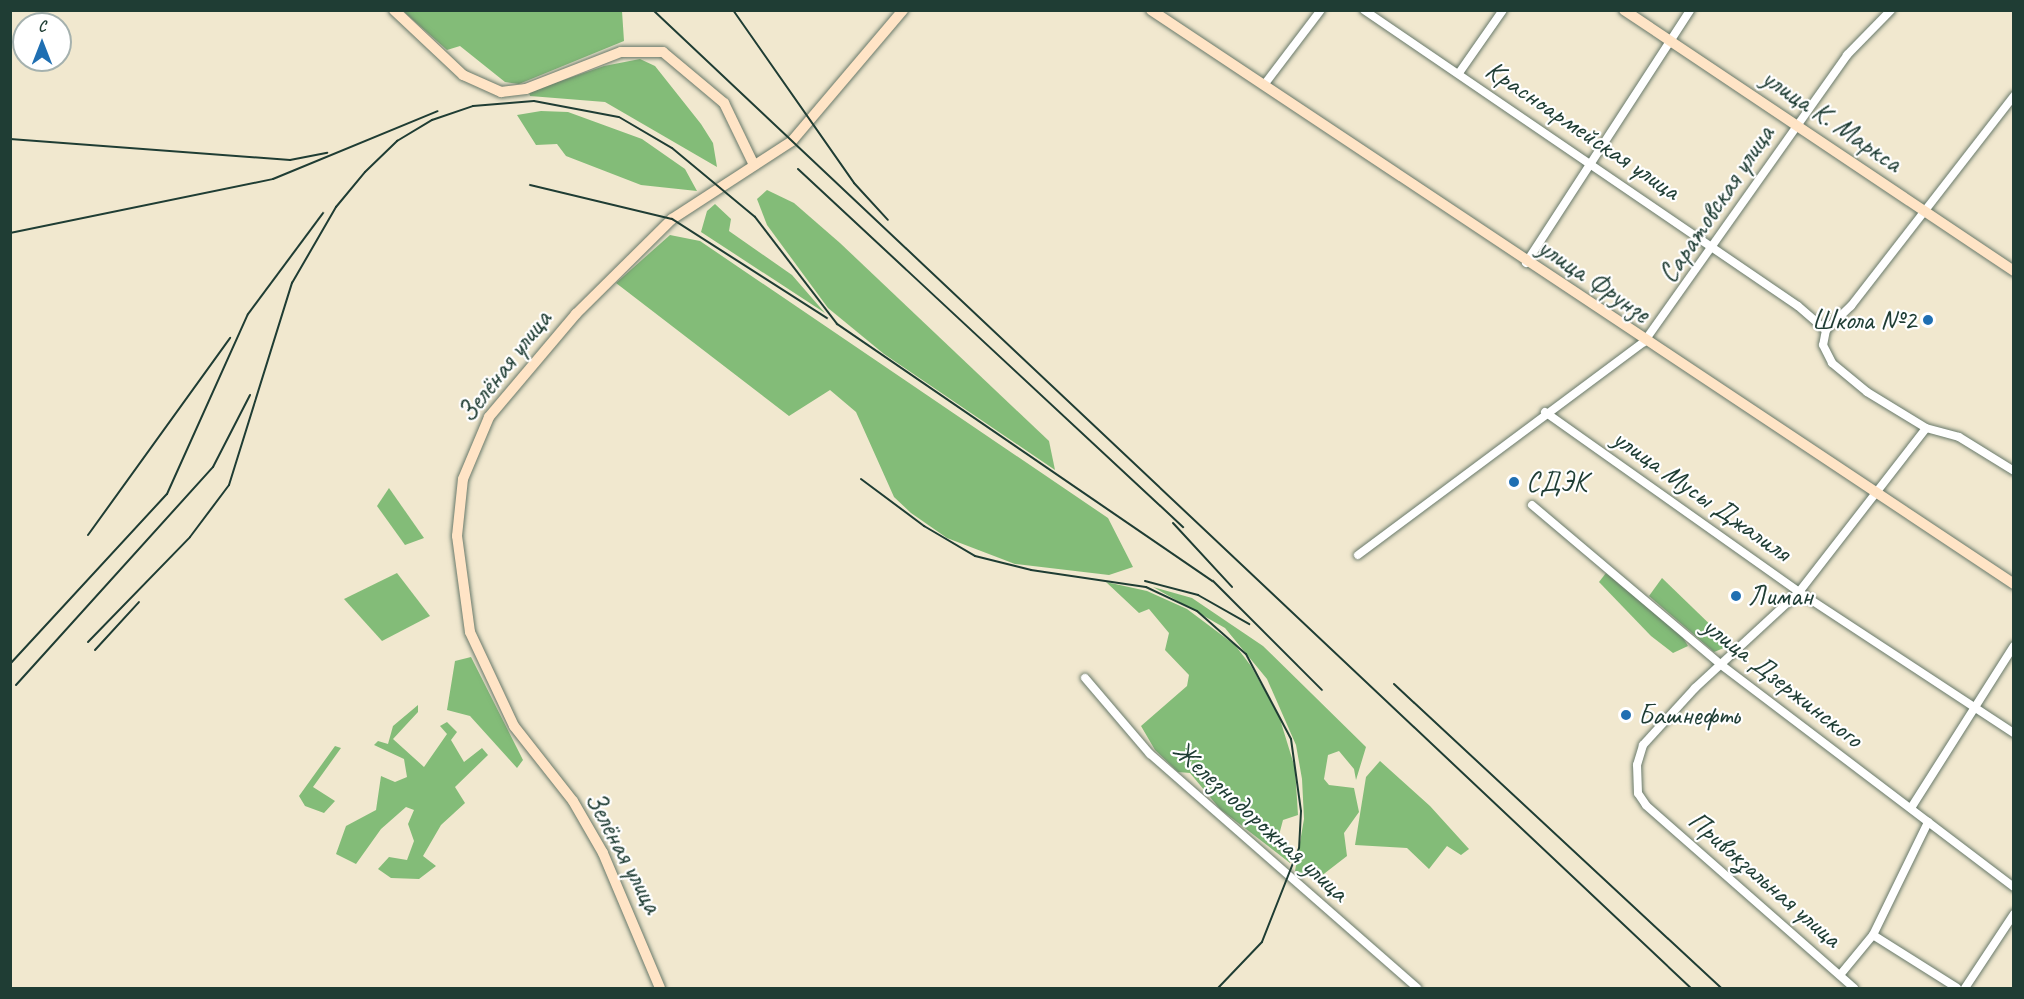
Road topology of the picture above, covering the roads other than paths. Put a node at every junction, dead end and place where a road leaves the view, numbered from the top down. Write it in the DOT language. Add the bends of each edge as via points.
graph roads {
  1 [pos="394,10"];
  2 [pos="903,10"];
  3 [pos="1151,10"];
  4 [pos="1321,10"];
  5 [pos="1364,10"];
  6 [pos="1503,10"];
  7 [pos="1624,10"];
  8 [pos="1690,10"];
  9 [pos="1891,10"];
  10 [pos="1667,39"];
  11 [pos="1459,73"];
  12 [pos="1264,86"];
  13 [pos="2013,96"];
  14 [pos="1797,125"];
  15 [pos="1590,164"];
  16 [pos="754,165"];
  17 [pos="1924,210"];
  18 [pos="1716,247"];
  19 [pos="1526,263"];
  20 [pos="2013,271"];
  21 [pos="1826,330"];
  22 [pos="1644,342"];
  23 [pos="1545,412"];
  24 [pos="1926,428"];
  25 [pos="2013,471"];
  26 [pos="1878,495"];
  27 [pos="1532,505"];
  28 [pos="1358,555"];
  29 [pos="2013,584"];
  30 [pos="1799,592"];
  31 [pos="2013,646"];
  32 [pos="1720,664"];
  33 [pos="1085,678"];
  34 [pos="1975,707"];
  35 [pos="2013,733"];
  36 [pos="1911,808"];
  37 [pos="1928,822"];
  38 [pos="2013,887"];
  39 [pos="2013,914"];
  40 [pos="1874,935"];
  41 [pos="1840,975"];
  42 [pos="660,988"];
  43 [pos="1417,988"];
  44 [pos="1854,988"];
  45 [pos="1957,988"];
  46 [pos="1965,988"];
  1 -- 16 [label="street" via="463,75 501,93 526,89 621,52 663,52 724,103"];
  2 -- 16 [label="street, Зелёная улица" via="792,141"];
  3 -- 12 [label="street, улица Фрунзе"];
  4 -- 12 [label="street"];
  5 -- 11 [label="street, Красноармейская улица"];
  6 -- 11 [label="street"];
  7 -- 10 [label="street, улица К. Маркса"];
  8 -- 10 [label="street"];
  9 -- 14 [label="street, Саратовская улица" via="1846,54"];
  10 -- 14 [label="street, улица К. Маркса"];
  10 -- 15 [label="street"];
  11 -- 15 [label="street, Красноармейская улица"];
  12 -- 19 [label="street, улица Фрунзе"];
  13 -- 17 [label="street"];
  14 -- 17 [label="street, улица К. Маркса"];
  14 -- 18 [label="street, Саратовская улица"];
  15 -- 18 [label="street, Красноармейская улица"];
  15 -- 19 [label="street"];
  16 -- 42 [label="street, Зелёная улица" via="672,219 522,375 478,434 458,506 462,597 490,685 603,853"];
  17 -- 20 [label="street, улица К. Маркса"];
  17 -- 21 [label="street" via="1851,306"];
  18 -- 21 [label="street, Красноармейская улица"];
  18 -- 22 [label="street, Саратовская улица"];
  19 -- 22 [label="street, улица Фрунзе"];
  21 -- 24 [label="street" via="1823,345 1832,363 1867,392"];
  22 -- 23 [label="street, Саратовская улица"];
  22 -- 26 [label="street, улица Фрунзе"];
  23 -- 28 [label="street, Саратовская улица"];
  23 -- 30 [label="street, улица Мусы Джалиля"];
  24 -- 25 [label="street" via="1959,437"];
  24 -- 26 [label="street"];
  26 -- 29 [label="street, улица Фрунзе"];
  26 -- 30 [label="street"];
  27 -- 32 [label="street, улица Дзержинского"];
  30 -- 32 [label="street"];
  30 -- 34 [label="street, улица Мусы Джалиля"];
  31 -- 34 [label="street"];
  32 -- 36 [label="street, улица Дзержинского"];
  32 -- 41 [label="street, Привокзальная улица" via="1643,745 1637,765 1638,793 1646,805"];
  33 -- 43 [label="street, Железнодорожная улица" via="1150,754"];
  34 -- 35 [label="street, улица Мусы Джалиля"];
  34 -- 36 [label="street"];
  36 -- 37 [label="street, улица Дзержинского"];
  37 -- 38 [label="street, улица Дзержинского"];
  37 -- 40 [label="street"];
  39 -- 46 [label="street"];
  40 -- 41 [label="street"];
  40 -- 45 [label="street"];
  41 -- 44 [label="street, Привокзальная улица"];
}
